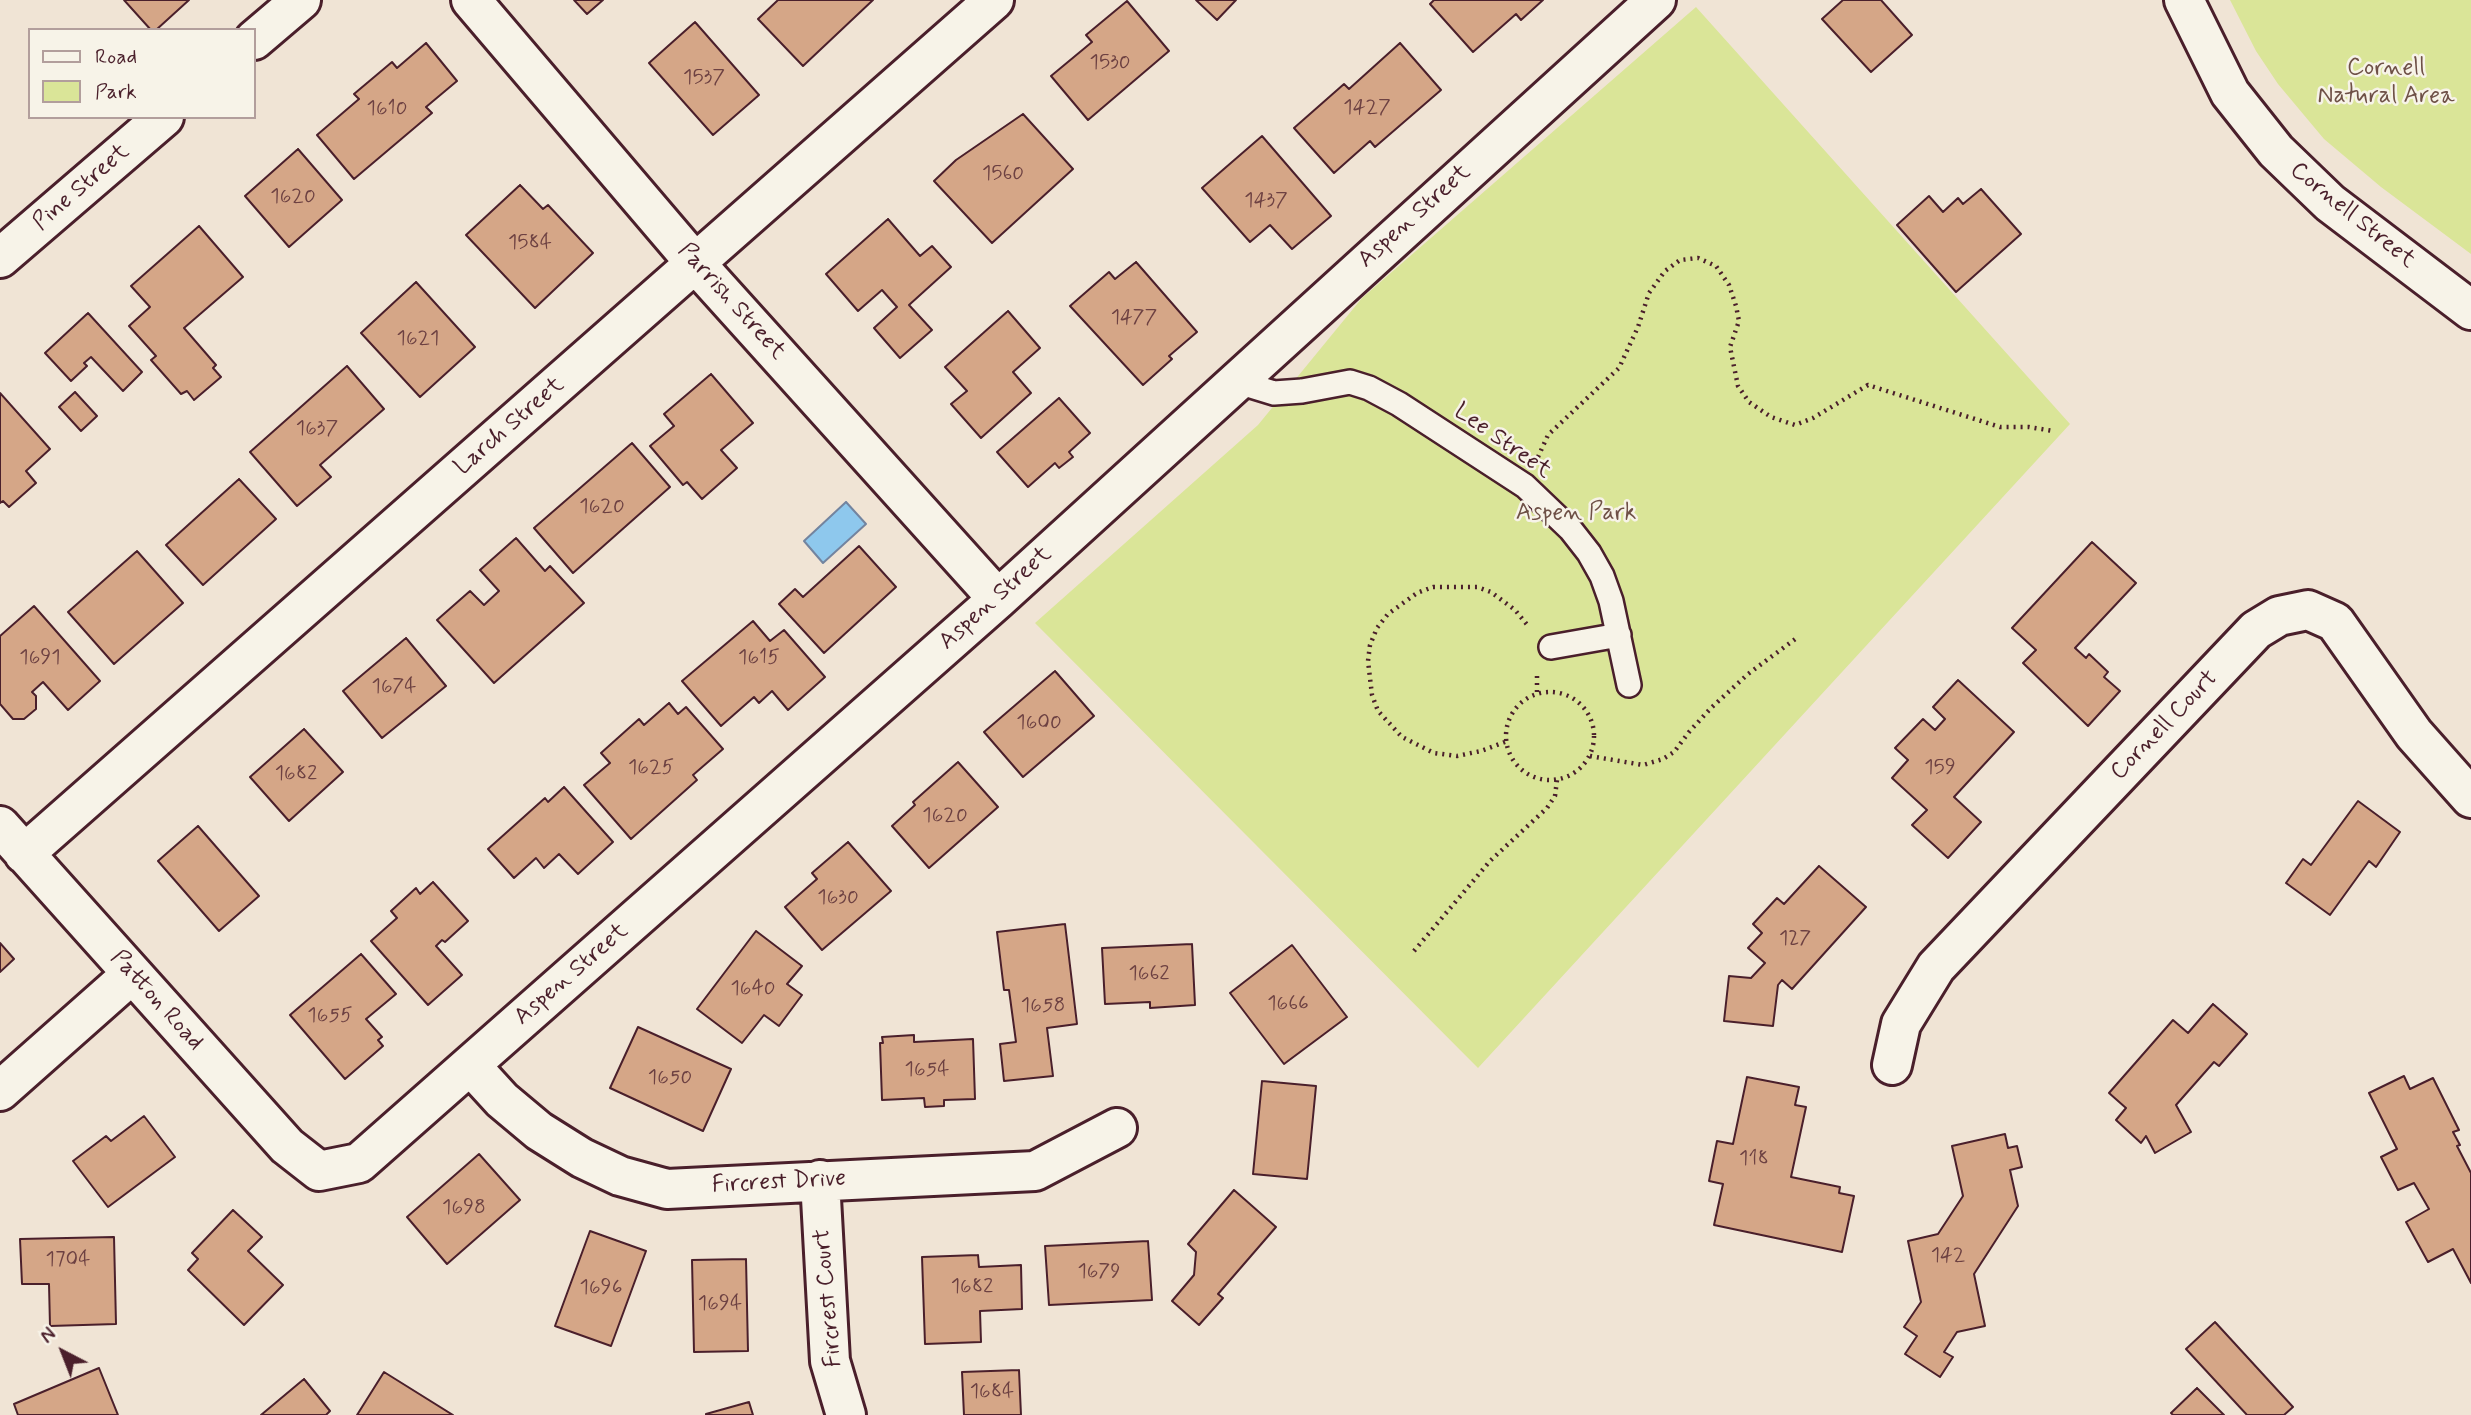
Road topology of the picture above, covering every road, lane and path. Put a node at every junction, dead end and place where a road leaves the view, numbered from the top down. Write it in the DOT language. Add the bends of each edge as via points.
graph roads {
  1 [pos="301,0"];
  2 [pos="471,0"];
  3 [pos="994,0"];
  4 [pos="1656,0"];
  5 [pos="2184,0"];
  6 [pos="256,38"];
  7 [pos="162,119"];
  8 [pos="0,258"];
  9 [pos="696,264"];
  10 [pos="2471,310"];
  11 [pos="1238,382"];
  12 [pos="2053,431"];
  13 [pos="1525,486"];
  14 [pos="998,599"];
  15 [pos="1619,635"];
  16 [pos="1798,637"];
  17 [pos="1542,642"];
  18 [pos="1537,670"];
  19 [pos="1629,685"];
  20 [pos="1537,692"];
  21 [pos="1505,742"];
  22 [pos="1590,756"];
  23 [pos="1558,780"];
  24 [pos="2471,798"];
  25 [pos="12,840"];
  26 [pos="1414,951"];
  27 [pos="132,974"];
  28 [pos="470,1065"];
  29 [pos="1892,1065"];
  30 [pos="0,1091"];
  31 [pos="1117,1128"];
  32 [pos="319,1171"];
  33 [pos="820,1180"];
  34 [pos="846,1415"];
  1 -- 6 [label="street"];
  2 -- 9 [label="street, Parrish Street"];
  3 -- 9 [label="street, Larch Street"];
  4 -- 11 [label="street, Aspen Street"];
  5 -- 10 [label="street, Cornell Street" via="2230,93 2276,151 2330,203"];
  7 -- 8 [label="street, Pine Street"];
  9 -- 14 [label="street, Parrish Street"];
  9 -- 25 [label="street, Larch Street"];
  11 -- 13 [label="lane, Lee Street" via="1274,393 1350,383 1369,388"];
  11 -- 14 [label="street, Aspen Street"];
  12 -- 13 [label="path" via="2000,427 1868,384 1795,425 1771,417 1749,402 1738,386 1730,347 1739,321 1736,306 1716,267 1698,258 1680,260 1665,271 1649,293 1619,368 1548,435"];
  13 -- 15 [label="lane, Lee Street" via="1590,553 1611,601"];
  14 -- 28 [label="street, Aspen Street"];
  15 -- 17 [label="lane"];
  15 -- 19 [label="lane, Lee Street"];
  16 -- 22 [label="path" via="1748,674 1663,759 1643,765"];
  17 -- 21 [label="path" via="1504,600 1477,587 1449,585 1433,587 1402,602 1377,628 1370,645 1372,695 1378,711 1402,737 1434,753 1457,755"];
  18 -- 20 [label="path"];
  20 -- 21 [label="path" via="1512,712"];
  20 -- 22 [label="path" via="1569,697 1586,710 1595,731"];
  21 -- 23 [label="path" via="1523,769 1536,777"];
  22 -- 23 [label="path" via="1569,777"];
  23 -- 26 [label="path" via="1547,808 1490,861"];
  24 -- 29 [label="street, Cornell Court" via="2414,734 2335,622 2308,610 2279,616 2256,630 1936,967 1901,1024"];
  25 -- 27 [label="street, Patton Road"];
  27 -- 30 [label="street"];
  27 -- 32 [label="street, Patton Road" via="286,1146"];
  28 -- 32 [label="street, Aspen Street" via="359,1163"];
  28 -- 33 [label="street, Fircrest Drive" via="539,1131 620,1175 667,1189"];
  31 -- 33 [label="street, Fircrest Drive" via="1035,1171"];
  33 -- 34 [label="street, Fircrest Court" via="830,1361"];
}
